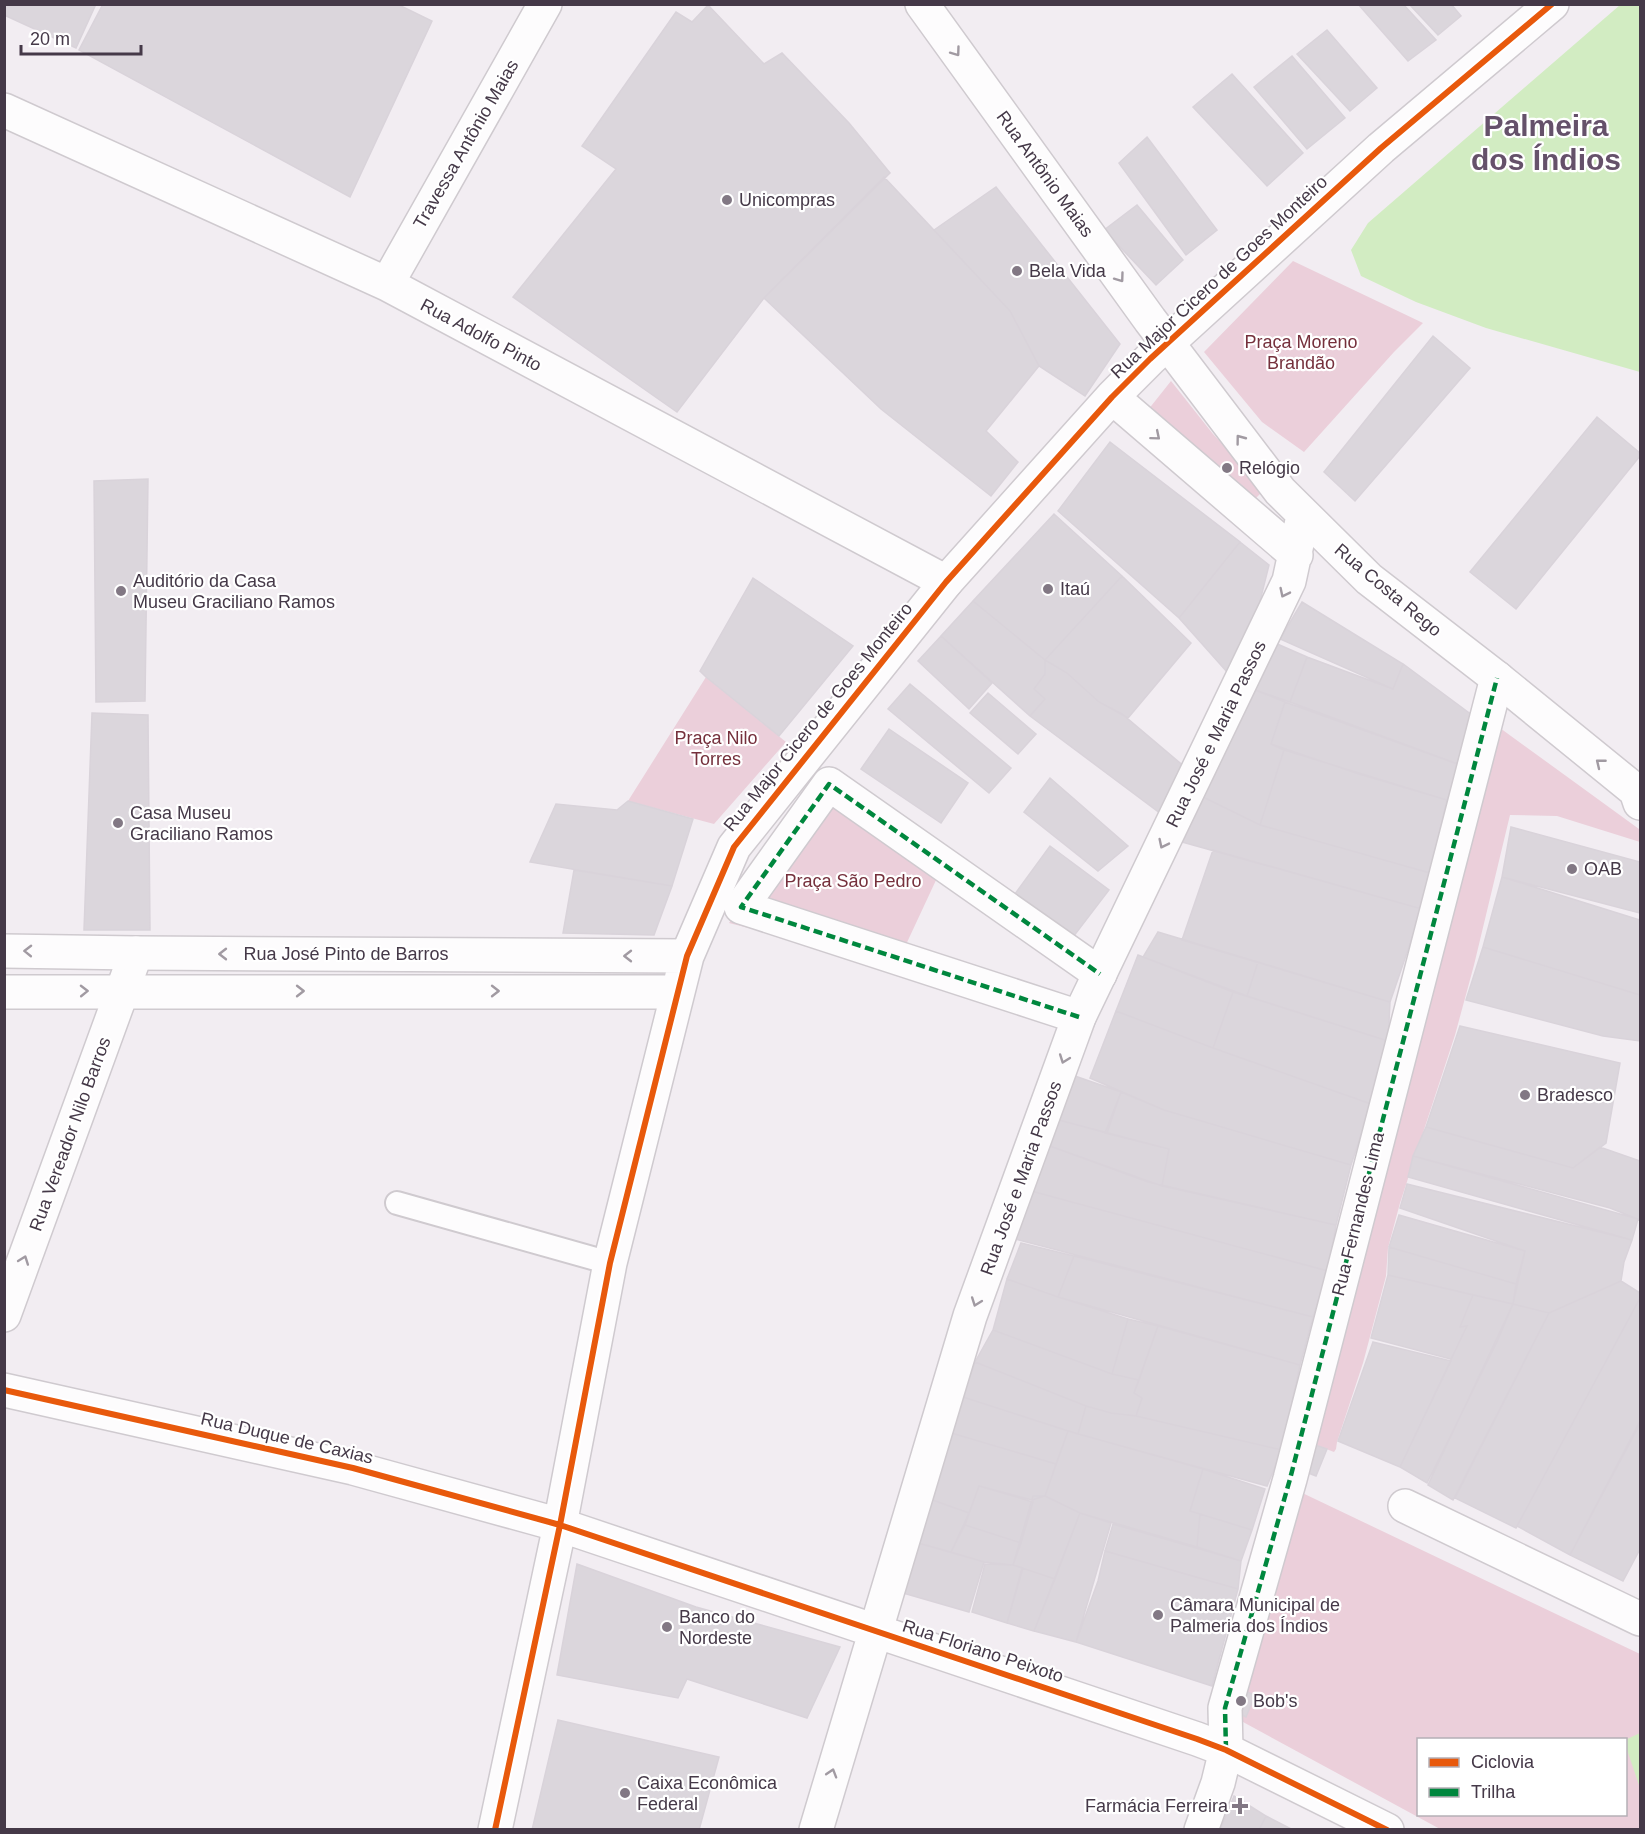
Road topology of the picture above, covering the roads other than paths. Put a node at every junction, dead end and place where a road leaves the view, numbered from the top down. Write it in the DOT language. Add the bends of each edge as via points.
graph roads {
  1 [pos="545,4"];
  2 [pos="922,4"];
  3 [pos="1551,4"];
  4 [pos="4,110"];
  5 [pos="387,284"];
  6 [pos="1168,343"];
  7 [pos="1112,397"];
  8 [pos="1304,516"];
  9 [pos="1296,555"];
  10 [pos="946,582"];
  11 [pos="1497,678"];
  12 [pos="1639,795"];
  13 [pos="4,951"];
  14 [pos="136,953"];
  15 [pos="687,956"];
  16 [pos="1100,974"];
  17 [pos="121,991"];
  18 [pos="4,992"];
  19 [pos="678,992"];
  20 [pos="1079,1017"];
  21 [pos="397,1203"];
  22 [pos="610,1263"];
  23 [pos="4,1315"];
  24 [pos="4,1390"];
  25 [pos="1404,1506"];
  26 [pos="560,1525"];
  27 [pos="1641,1618"];
  28 [pos="875,1631"];
  29 [pos="1226,1750"];
  30 [pos="495,1830"];
  31 [pos="816,1830"];
  32 [pos="1201,1830"];
  33 [pos="1387,1830"];
  1 -- 5 [label="street, Travessa Antônio Maias"];
  2 -- 6 [label="street, Rua Antônio Maias, one-way"];
  3 -- 6 [label="street, Rua Major Cicero de Goes Monteiro" via="1381,148"];
  4 -- 5 [label="street, Rua Adolfo Pinto"];
  5 -- 10 [label="street, Rua Adolfo Pinto"];
  6 -- 7 [label="street, Rua Major Cicero de Goes Monteiro"];
  8 -- 6 [label="street, Rua Costa Rego, one-way" via="1280,491"];
  7 -- 9 [label="street, one-way"];
  7 -- 10 [label="street, Rua Major Cicero de Goes Monteiro"];
  8 -- 9 [label="street, Rua José e Maria Passos"];
  8 -- 11 [label="street, Rua Costa Rego" via="1369,579"];
  9 -- 16 [label="street, Rua José e Maria Passos, one-way" via="1289,581"];
  10 -- 15 [label="street, Rua Major Cicero de Goes Monteiro" via="734,848"];
  12 -- 11 [label="street, Rua Costa Rego, one-way"];
  11 -- 29 [label="street, Rua Fernandes Lima" via="1290,1479 1225,1708"];
  14 -- 13 [label="street, Rua José Pinto de Barros, one-way"];
  15 -- 14 [label="street, Rua José Pinto de Barros, one-way"];
  14 -- 17 [label="street, Rua Vereador Nilo Barros"];
  15 -- 19 [label="street, Rua Major Cicero de Goes Monteiro"];
  16 -- 20 [label="street, Rua José e Maria Passos"];
  16 -- 20 [label="street" via="829,784 741,907"];
  18 -- 17 [label="street, Rua José Pinto de Barros, one-way"];
  17 -- 19 [label="street, Rua José Pinto de Barros, one-way"];
  23 -- 17 [label="street, Rua Vereador Nilo Barros, one-way"];
  19 -- 22 [label="street, Rua Major Cicero de Goes Monteiro"];
  20 -- 28 [label="street, Rua José e Maria Passos, one-way" via="970,1316"];
  21 -- 22 [label="lane"];
  22 -- 26 [label="street, Rua Major Cicero de Goes Monteiro"];
  24 -- 26 [label="street, Rua Duque de Caxias" via="353,1468"];
  25 -- 27 [label="street"];
  26 -- 28 [label="street, Rua Floriano Peixoto"];
  26 -- 30 [label="street, Rua Major Cicero de Goes Monteiro"];
  28 -- 29 [label="street, Rua Floriano Peixoto"];
  31 -- 28 [label="street, Rua José e Maria Passos, one-way"];
  29 -- 32 [label="street, Rua Fernandes Lima"];
  29 -- 33 [label="street, Rua Floriano Peixoto"];
}
